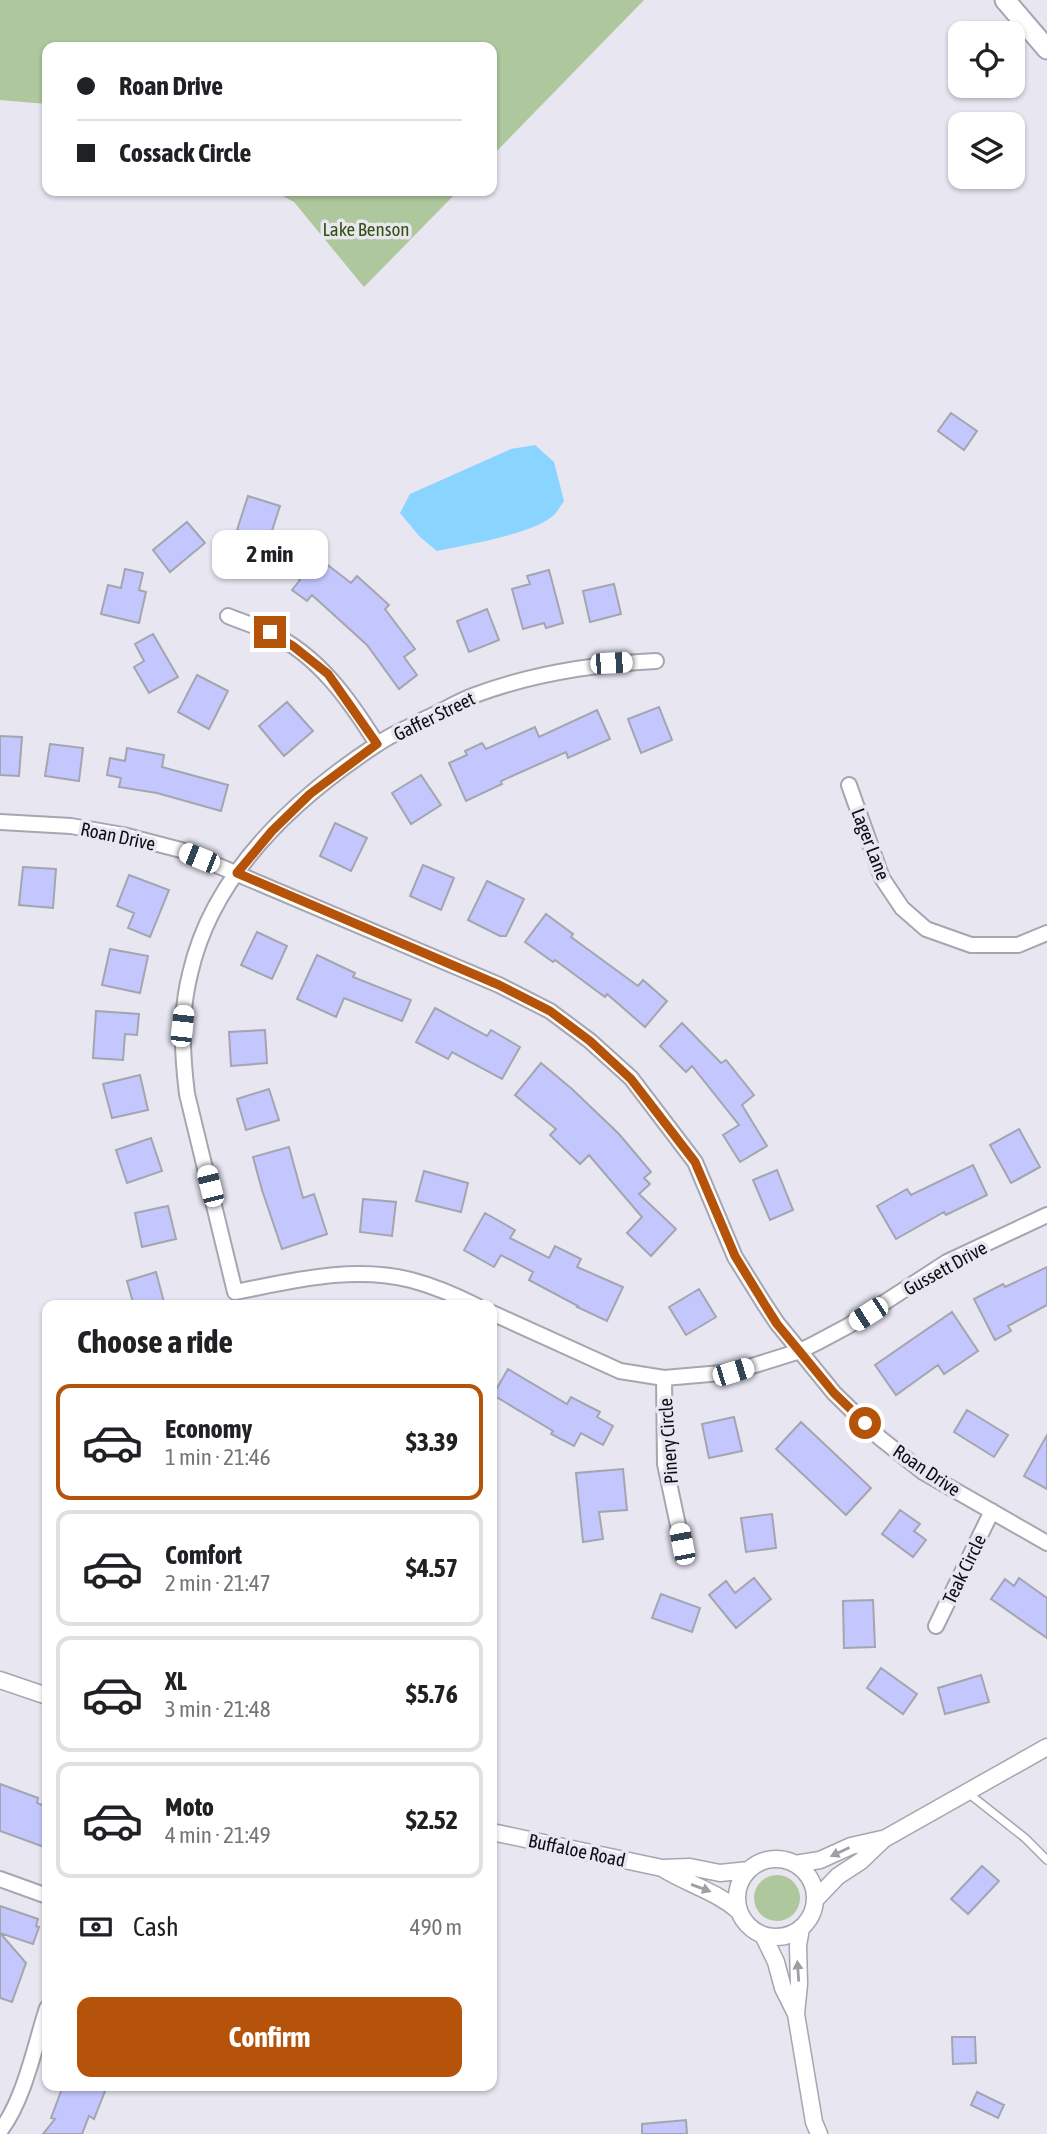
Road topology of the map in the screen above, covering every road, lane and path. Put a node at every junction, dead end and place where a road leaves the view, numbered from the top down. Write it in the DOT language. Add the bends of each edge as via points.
graph roads {
  1 [pos="1005,0"];
  2 [pos="1047,49"];
  3 [pos="228,617"];
  4 [pos="656,661"];
  5 [pos="377,744"];
  6 [pos="849,785"];
  7 [pos="0,822"];
  8 [pos="237,873"];
  9 [pos="1047,933"];
  10 [pos="1047,1215"];
  11 [pos="464,1300"];
  12 [pos="497,1314"];
  13 [pos="800,1351"];
  14 [pos="664,1378"];
  15 [pos="992,1511"];
  16 [pos="1047,1543"];
  17 [pos="682,1544"];
  18 [pos="936,1626"];
  19 [pos="0,1681"];
  20 [pos="42,1694"];
  21 [pos="1047,1747"];
  22 [pos="968,1793"];
  23 [pos="497,1833"];
  24 [pos="884,1839"];
  25 [pos="1047,1860"];
  26 [pos="795,1864"];
  27 [pos="662,1868"];
  28 [pos="749,1870"];
  29 [pos="0,1879"];
  30 [pos="42,1894"];
  31 [pos="816,1900"];
  32 [pos="739,1911"];
  33 [pos="802,1928"];
  34 [pos="763,1936"];
  35 [pos="796,2014"];
  36 [pos="42,2024"];
  37 [pos="0,2131"];
  38 [pos="819,2134"];
  1 -- 2 [label="main road"];
  3 -- 5 [label="street" via="270,632 328,674"];
  4 -- 5 [label="street, Gaffer Street" via="578,667 524,679 472,696"];
  5 -- 8 [label="street, Gaffer Street" via="310,794"];
  6 -- 9 [label="street, Lager Lane" via="882,878 902,908 926,929 971,945 1018,945"];
  7 -- 8 [label="street, Roan Drive" via="123,835 181,850"];
  8 -- 11 [label="street, Gaffer Street" via="225,888 196,951 182,1026 187,1094 234,1293 320,1276 375,1275 409,1280"];
  8 -- 13 [label="street, Roan Drive" via="499,985 550,1011 590,1041 631,1079 695,1162 735,1256 777,1324"];
  10 -- 13 [label="street, Gussett Drive" via="947,1262"];
  12 -- 14 [label="street, Gussett Drive" via="620,1371"];
  13 -- 14 [label="street, Gussett Drive" via="733,1372"];
  13 -- 15 [label="street, Roan Drive" via="880,1438 923,1472"];
  14 -- 17 [label="street, Pinery Circle" via="665,1464"];
  15 -- 16 [label="street, Roan Drive"];
  15 -- 18 [label="street, Teak Circle"];
  19 -- 20 [label="street"];
  21 -- 22 [label="street"];
  22 -- 24 [label="street"];
  22 -- 25 [label="lane"];
  23 -- 27 [label="street, Buffaloe Road"];
  24 -- 26 [label="street, one-way"];
  24 -- 31 [label="street"];
  26 -- 28 [label="street" via="771,1859"];
  26 -- 31 [label="street" via="810,1879"];
  27 -- 28 [label="street, Buffaloe Road" via="720,1873"];
  27 -- 32 [label="street, Buffaloe Road, one-way" via="713,1892"];
  28 -- 32 [label="street" via="738,1889"];
  29 -- 30 [label="street"];
  31 -- 33 [label="street"];
  32 -- 34 [label="street" via="744,1922"];
  33 -- 34 [label="street" via="790,1935"];
  35 -- 33 [label="street, one-way"];
  34 -- 35 [label="street"];
  35 -- 38 [label="street"];
  36 -- 37 [label="street" via="21,2091"];
}
